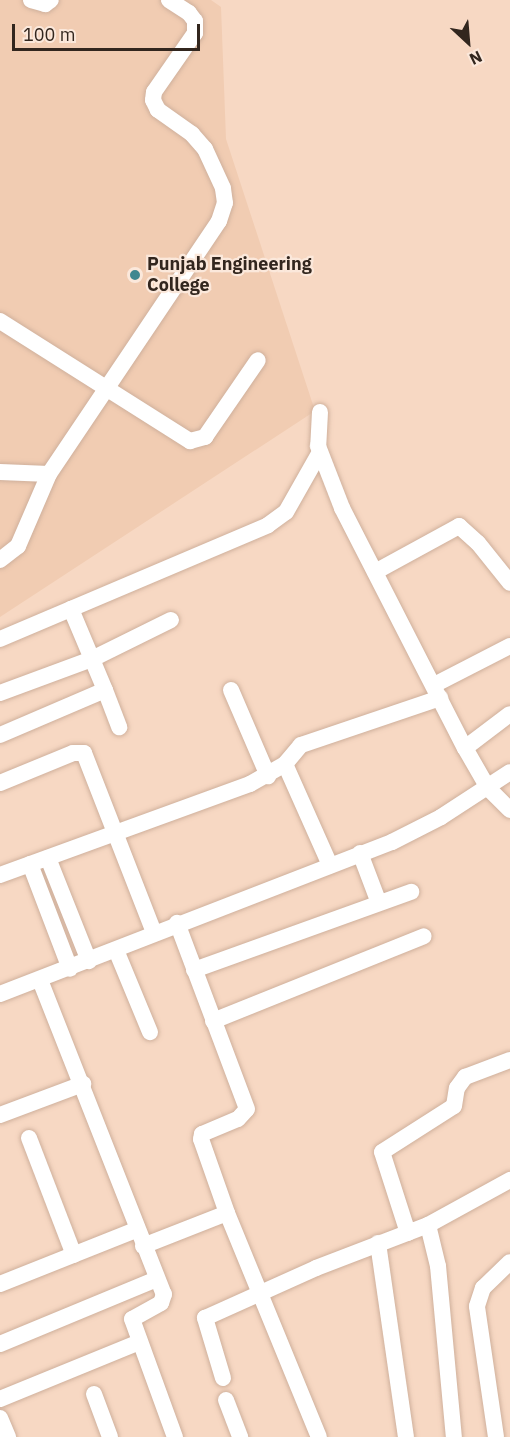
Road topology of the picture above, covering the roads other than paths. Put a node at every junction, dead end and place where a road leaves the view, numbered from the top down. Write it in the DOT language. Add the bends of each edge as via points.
graph roads {
  1 [pos="31,0"];
  2 [pos="51,0"];
  3 [pos="169,0"];
  4 [pos="0,321"];
  5 [pos="258,360"];
  6 [pos="107,389"];
  7 [pos="320,412"];
  8 [pos="321,452"];
  9 [pos="0,472"];
  10 [pos="49,474"];
  11 [pos="0,560"];
  12 [pos="375,572"];
  13 [pos="510,583"];
  14 [pos="71,609"];
  15 [pos="171,620"];
  16 [pos="0,639"];
  17 [pos="510,646"];
  18 [pos="92,659"];
  19 [pos="105,690"];
  20 [pos="231,690"];
  21 [pos="437,691"];
  22 [pos="0,693"];
  23 [pos="510,714"];
  24 [pos="119,727"];
  25 [pos="0,735"];
  26 [pos="465,748"];
  27 [pos="285,764"];
  28 [pos="510,772"];
  29 [pos="268,776"];
  30 [pos="0,783"];
  31 [pos="488,788"];
  32 [pos="510,810"];
  33 [pos="115,832"];
  34 [pos="360,853"];
  35 [pos="48,858"];
  36 [pos="30,864"];
  37 [pos="330,865"];
  38 [pos="0,875"];
  39 [pos="411,891"];
  40 [pos="379,903"];
  41 [pos="177,923"];
  42 [pos="154,933"];
  43 [pos="424,936"];
  44 [pos="116,950"];
  45 [pos="89,961"];
  46 [pos="70,969"];
  47 [pos="194,970"];
  48 [pos="40,980"];
  49 [pos="0,994"];
  50 [pos="213,1021"];
  51 [pos="150,1032"];
  52 [pos="510,1060"];
  53 [pos="83,1084"];
  54 [pos="0,1115"];
  55 [pos="29,1138"];
  56 [pos="510,1180"];
  57 [pos="227,1213"];
  58 [pos="428,1225"];
  59 [pos="136,1230"];
  60 [pos="408,1233"];
  61 [pos="378,1243"];
  62 [pos="143,1246"];
  63 [pos="75,1255"];
  64 [pos="510,1263"];
  65 [pos="157,1279"];
  66 [pos="0,1284"];
  67 [pos="261,1294"];
  68 [pos="140,1342"];
  69 [pos="0,1344"];
  70 [pos="223,1378"];
  71 [pos="94,1394"];
  72 [pos="0,1399"];
  73 [pos="226,1401"];
  74 [pos="0,1418"];
  75 [pos="8,1437"];
  76 [pos="110,1437"];
  77 [pos="175,1437"];
  78 [pos="240,1437"];
  79 [pos="319,1437"];
  80 [pos="406,1437"];
  81 [pos="454,1437"];
  82 [pos="496,1437"];
  1 -- 2 [label="street" via="45,4"];
  3 -- 6 [label="street" via="189,13 195,21 195,33 154,92 153,100 158,110 192,134 205,149 223,188 225,203 219,221"];
  4 -- 6 [label="street"];
  5 -- 6 [label="street" via="198,441 190,441"];
  6 -- 10 [label="street"];
  7 -- 8 [label="street" via="317,439"];
  8 -- 12 [label="street" via="342,508"];
  8 -- 14 [label="street" via="277,520"];
  9 -- 10 [label="street"];
  10 -- 11 [label="street" via="18,546"];
  12 -- 13 [label="street" via="459,526"];
  12 -- 21 [label="street"];
  14 -- 16 [label="street"];
  14 -- 18 [label="street"];
  15 -- 18 [label="street"];
  17 -- 21 [label="street"];
  18 -- 19 [label="street"];
  18 -- 22 [label="street"];
  19 -- 24 [label="street"];
  19 -- 25 [label="street"];
  20 -- 29 [label="street"];
  21 -- 26 [label="street"];
  21 -- 27 [label="street" via="301,745"];
  23 -- 26 [label="street"];
  26 -- 31 [label="street"];
  27 -- 29 [label="street"];
  27 -- 37 [label="street"];
  28 -- 31 [label="street"];
  29 -- 33 [label="street"];
  30 -- 33 [label="street" via="73,753 84,753"];
  31 -- 32 [label="street"];
  31 -- 34 [label="street" via="407,835"];
  33 -- 35 [label="street"];
  33 -- 42 [label="street"];
  34 -- 37 [label="street"];
  34 -- 40 [label="street"];
  35 -- 36 [label="street"];
  35 -- 45 [label="street"];
  36 -- 38 [label="street"];
  36 -- 46 [label="street"];
  37 -- 41 [label="street"];
  39 -- 40 [label="street"];
  40 -- 47 [label="street"];
  41 -- 42 [label="street"];
  41 -- 47 [label="street"];
  42 -- 44 [label="street"];
  43 -- 50 [label="street"];
  44 -- 45 [label="street"];
  44 -- 51 [label="street"];
  45 -- 46 [label="street"];
  46 -- 48 [label="street"];
  47 -- 50 [label="street"];
  48 -- 49 [label="street"];
  48 -- 53 [label="street"];
  50 -- 57 [label="street" via="247,1110 238,1119 202,1134 201,1139"];
  52 -- 60 [label="street" via="465,1077 457,1088 454,1106 382,1152"];
  53 -- 54 [label="street"];
  53 -- 59 [label="street"];
  55 -- 63 [label="street"];
  56 -- 58 [label="street"];
  57 -- 62 [label="street"];
  57 -- 67 [label="street"];
  58 -- 60 [label="street"];
  58 -- 81 [label="street" via="438,1266"];
  59 -- 62 [label="street"];
  59 -- 63 [label="street"];
  60 -- 61 [label="street"];
  61 -- 67 [label="street"];
  61 -- 80 [label="street"];
  62 -- 65 [label="street"];
  63 -- 66 [label="street"];
  64 -- 82 [label="street" via="483,1287 477,1306"];
  65 -- 68 [label="street" via="164,1300 132,1319"];
  65 -- 69 [label="street"];
  67 -- 70 [label="street" via="205,1318"];
  67 -- 79 [label="street"];
  68 -- 72 [label="street"];
  68 -- 77 [label="street"];
  71 -- 76 [label="street"];
  73 -- 78 [label="street"];
  74 -- 75 [label="street"];
}
